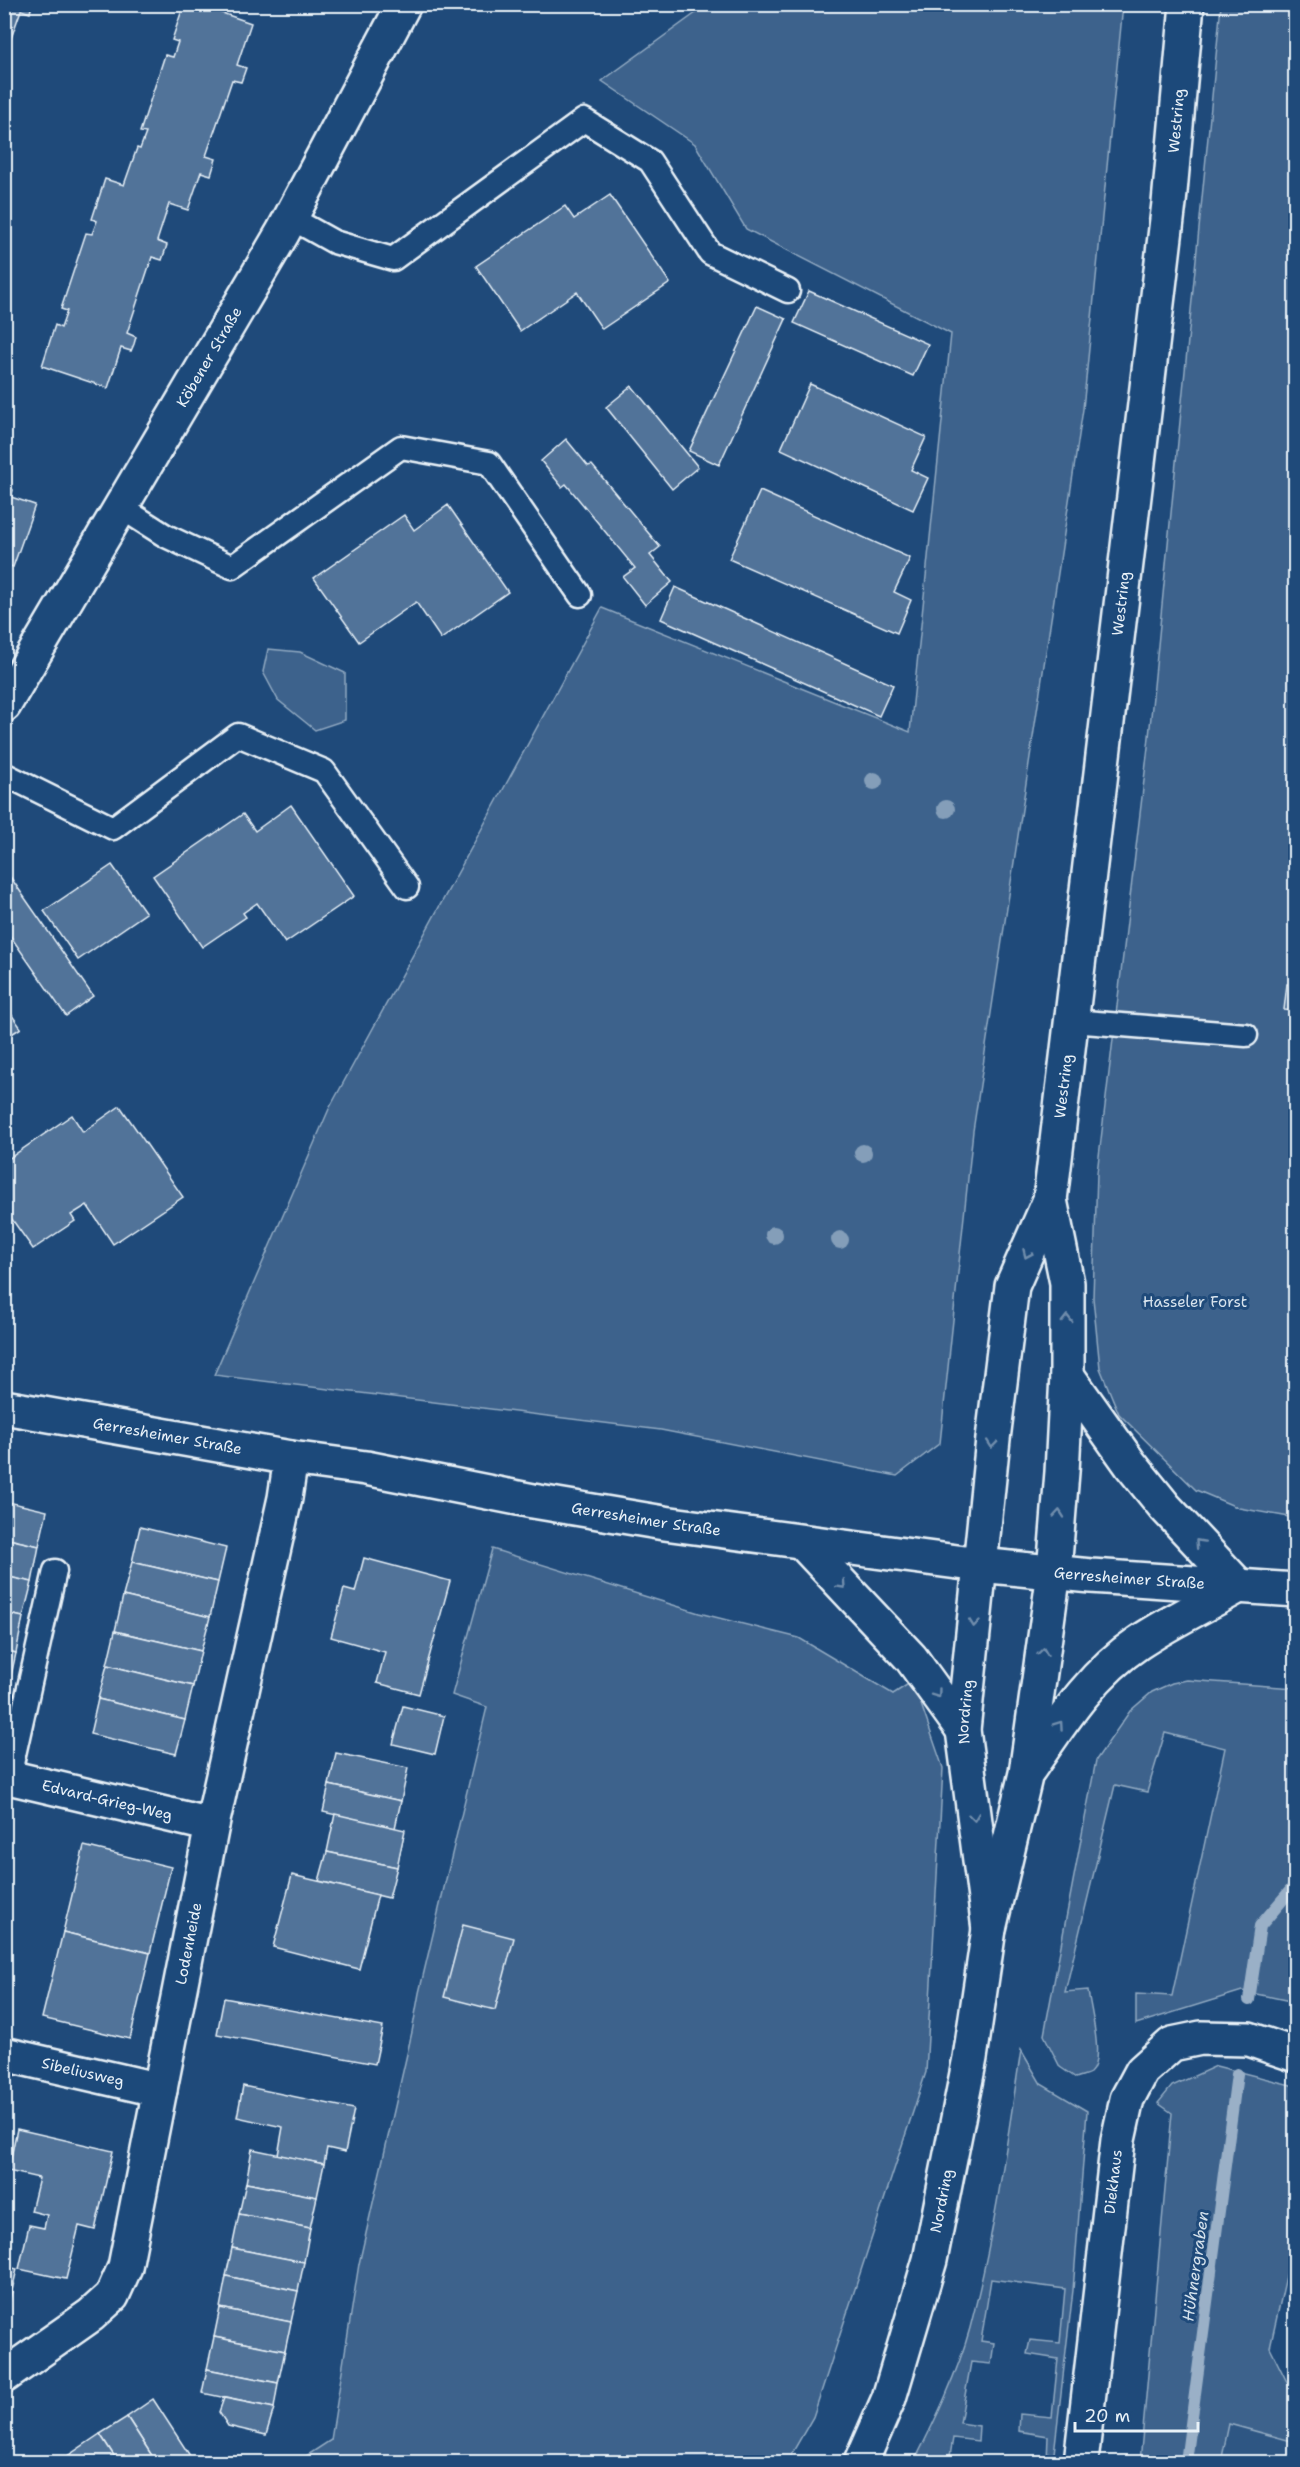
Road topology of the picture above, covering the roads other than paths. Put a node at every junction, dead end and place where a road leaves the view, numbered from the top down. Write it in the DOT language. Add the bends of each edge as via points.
graph roads {
  1 [pos="404,4"];
  2 [pos="1187,4"];
  3 [pos="291,218"];
  4 [pos="788,291"];
  5 [pos="122,508"];
  6 [pos="580,595"];
  7 [pos="4,705"];
  8 [pos="4,774"];
  9 [pos="407,887"];
  10 [pos="1071,1021"];
  11 [pos="1246,1035"];
  12 [pos="1050,1200"];
  13 [pos="1067,1375"];
  14 [pos="4,1407"];
  15 [pos="291,1458"];
  16 [pos="802,1542"];
  17 [pos="980,1565"];
  18 [pos="55,1571"];
  19 [pos="1054,1572"];
  20 [pos="1239,1586"];
  21 [pos="1296,1590"];
  22 [pos="963,1730"];
  23 [pos="1026,1773"];
  24 [pos="7,1776"];
  25 [pos="212,1825"];
  26 [pos="989,1929"];
  27 [pos="4,2054"];
  28 [pos="1296,2055"];
  29 [pos="160,2090"];
  30 [pos="4,2376"];
  31 [pos="861,2463"];
  32 [pos="1081,2463"];
  1 -- 3 [label="main road, Köbener Straße"];
  2 -- 10 [label="main road, Westring" via="1168,215"];
  3 -- 4 [label="lane" via="334,242 393,259 584,120 650,161 710,253"];
  3 -- 5 [label="main road, Köbener Straße"];
  5 -- 6 [label="lane" via="166,536 232,567 401,447 489,463"];
  5 -- 7 [label="main road, Köbener Straße"];
  8 -- 9 [label="lane" via="113,828 238,735 324,771"];
  10 -- 11 [label="lane"];
  10 -- 12 [label="main road, Westring"];
  13 -- 12 [label="main road, Westring, one-way" via="1067,1283"];
  12 -- 17 [label="main road, Westring, one-way" via="1012,1287"];
  19 -- 13 [label="main road, Westring, one-way"];
  20 -- 13 [label="main road, one-way" via="1165,1507"];
  14 -- 15 [label="main road, Gerresheimer Straße"];
  15 -- 16 [label="main road, Gerresheimer Straße" via="366,1468 610,1514"];
  15 -- 25 [label="main road, Lodenheide"];
  16 -- 17 [label="main road, Gerresheimer Straße"];
  16 -- 22 [label="main road, one-way" via="911,1658"];
  17 -- 19 [label="main road, Gerresheimer Straße"];
  17 -- 22 [label="main road, Nordring, one-way"];
  18 -- 24 [label="lane"];
  19 -- 20 [label="main road, Gerresheimer Straße"];
  23 -- 19 [label="main road, Nordring, one-way"];
  20 -- 21 [label="main road, Gerresheimer Straße"];
  23 -- 20 [label="main road, one-way" via="1099,1676 1137,1644"];
  22 -- 26 [label="main road, Nordring, one-way"];
  23 -- 26 [label="main road, Nordring"];
  24 -- 25 [label="main road, Edvard-Grieg-Weg"];
  25 -- 29 [label="main road, Lodenheide"];
  26 -- 31 [label="main road, Nordring" via="970,2058 930,2260 889,2398"];
  27 -- 29 [label="main road, Sibeliusweg"];
  28 -- 32 [label="main road, Diekhaus" via="1249,2039 1201,2038 1172,2044 1142,2071 1127,2099 1118,2140"];
  29 -- 30 [label="main road, Lodenheide" via="125,2267 112,2296"];
}
